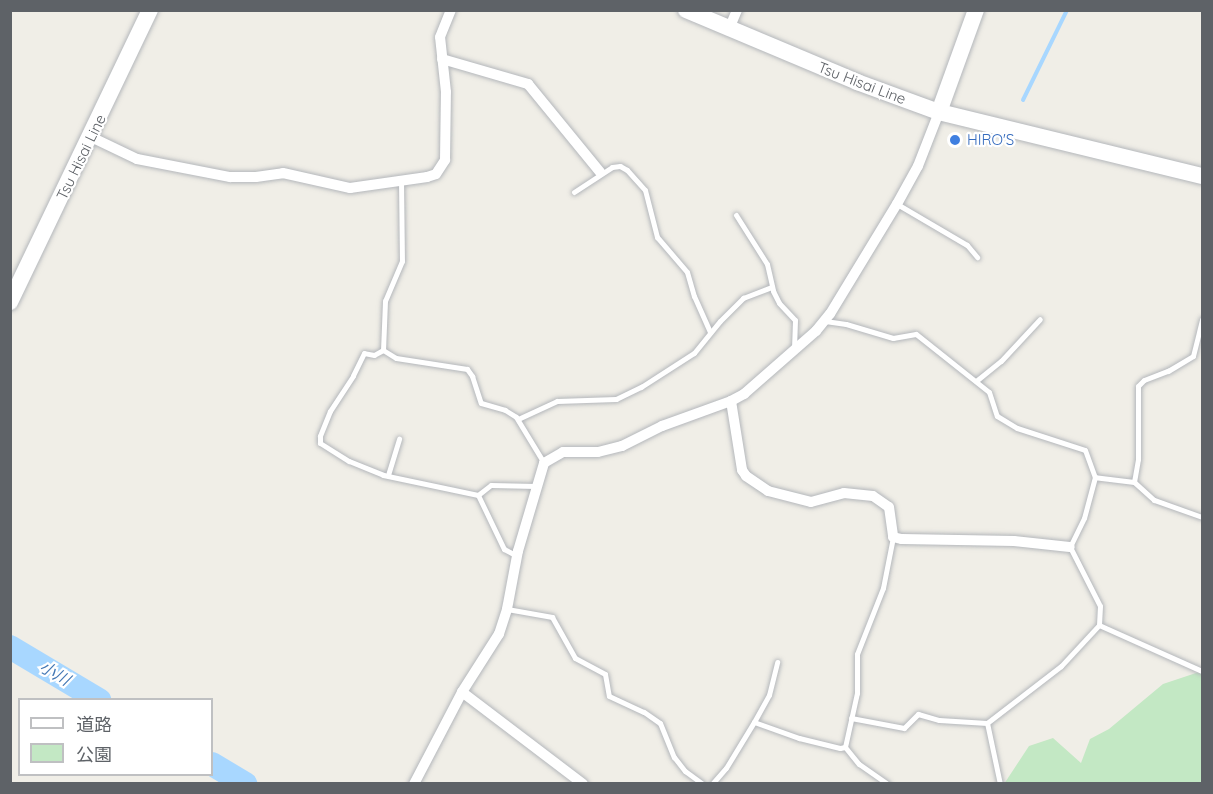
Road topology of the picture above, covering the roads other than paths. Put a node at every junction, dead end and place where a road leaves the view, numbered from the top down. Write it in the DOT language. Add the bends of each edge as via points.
graph roads {
  1 [pos="150,10"];
  2 [pos="451,10"];
  3 [pos="686,10"];
  4 [pos="737,10"];
  5 [pos="976,10"];
  6 [pos="729,29"];
  7 [pos="442,59"];
  8 [pos="939,112"];
  9 [pos="91,137"];
  10 [pos="600,172"];
  11 [pos="1203,176"];
  12 [pos="401,181"];
  13 [pos="574,192"];
  14 [pos="897,204"];
  15 [pos="736,215"];
  16 [pos="977,257"];
  17 [pos="772,287"];
  18 [pos="10,302"];
  19 [pos="1040,319"];
  20 [pos="1203,319"];
  21 [pos="825,321"];
  22 [pos="710,332"];
  23 [pos="794,349"];
  24 [pos="383,350"];
  25 [pos="976,381"];
  26 [pos="731,400"];
  27 [pos="518,419"];
  28 [pos="399,439"];
  29 [pos="544,464"];
  30 [pos="388,475"];
  31 [pos="1095,477"];
  32 [pos="1134,482"];
  33 [pos="536,486"];
  34 [pos="478,495"];
  35 [pos="1203,518"];
  36 [pos="893,537"];
  37 [pos="1070,547"];
  38 [pos="517,556"];
  39 [pos="507,609"];
  40 [pos="1099,625"];
  41 [pos="777,662"];
  42 [pos="1203,671"];
  43 [pos="462,692"];
  44 [pos="852,718"];
  45 [pos="754,722"];
  46 [pos="987,723"];
  47 [pos="845,747"];
  48 [pos="414,783"];
  49 [pos="583,783"];
  50 [pos="703,783"];
  51 [pos="712,783"];
  52 [pos="888,783"];
  53 [pos="1000,783"];
  1 -- 9 [label="main road, Tsu Hisai Line"];
  2 -- 7 [label="street" via="440,37"];
  3 -- 6 [label="main road, Tsu Hisai Line"];
  4 -- 6 [label="street"];
  5 -- 8 [label="main road"];
  6 -- 8 [label="main road, Tsu Hisai Line"];
  7 -- 10 [label="street" via="528,84"];
  7 -- 12 [label="street" via="446,92 445,160 436,174"];
  8 -- 11 [label="main road, Tsu Hisai Line"];
  8 -- 14 [label="street" via="918,166"];
  9 -- 12 [label="street" via="137,159 230,177 283,173 350,188"];
  9 -- 18 [label="main road, Tsu Hisai Line"];
  10 -- 13 [label="lane"];
  10 -- 22 [label="lane" via="620,166 645,190 657,237 684,266"];
  12 -- 24 [label="lane" via="402,261 385,301"];
  14 -- 16 [label="lane" via="967,245"];
  14 -- 21 [label="street"];
  15 -- 17 [label="lane" via="767,264"];
  17 -- 22 [label="lane" via="742,298"];
  17 -- 23 [label="lane" via="779,303 795,320"];
  19 -- 25 [label="lane" via="1001,361"];
  20 -- 32 [label="lane" via="1193,356 1144,380 1138,387 1138,459"];
  21 -- 23 [label="street"];
  21 -- 25 [label="lane" via="893,338 916,334"];
  22 -- 27 [label="lane" via="694,352 670,370 616,399 557,401"];
  23 -- 26 [label="street" via="744,394"];
  24 -- 27 [label="lane" via="396,358 467,369 481,403 505,410"];
  24 -- 30 [label="lane" via="374,355 364,353 330,411 319,439 350,461"];
  25 -- 31 [label="lane" via="989,392 997,416 1026,431 1085,450"];
  26 -- 29 [label="street" via="622,446 598,452 563,452"];
  26 -- 36 [label="street" via="739,460 746,476 768,491 811,502 844,493 873,496 889,507"];
  27 -- 29 [label="lane"];
  28 -- 30 [label="lane"];
  29 -- 33 [label="street"];
  30 -- 34 [label="lane"];
  31 -- 32 [label="lane"];
  31 -- 37 [label="lane" via="1084,518"];
  32 -- 35 [label="lane" via="1154,500"];
  33 -- 34 [label="lane" via="491,485"];
  33 -- 38 [label="street"];
  34 -- 38 [label="lane" via="504,549"];
  36 -- 37 [label="street"];
  36 -- 44 [label="lane" via="883,588 857,654 857,693"];
  37 -- 40 [label="lane" via="1100,606"];
  38 -- 39 [label="street"];
  39 -- 43 [label="street" via="499,634"];
  39 -- 50 [label="lane" via="552,617 575,658 605,674 609,696 660,723 674,758"];
  40 -- 42 [label="lane"];
  40 -- 46 [label="lane" via="1061,666"];
  41 -- 45 [label="lane" via="769,694"];
  43 -- 48 [label="street"];
  43 -- 49 [label="street"];
  44 -- 46 [label="lane" via="904,728 918,714 939,720"];
  44 -- 47 [label="lane"];
  45 -- 47 [label="lane" via="799,738"];
  45 -- 51 [label="lane" via="726,768"];
  46 -- 53 [label="lane"];
  47 -- 52 [label="lane" via="859,764"];
}
